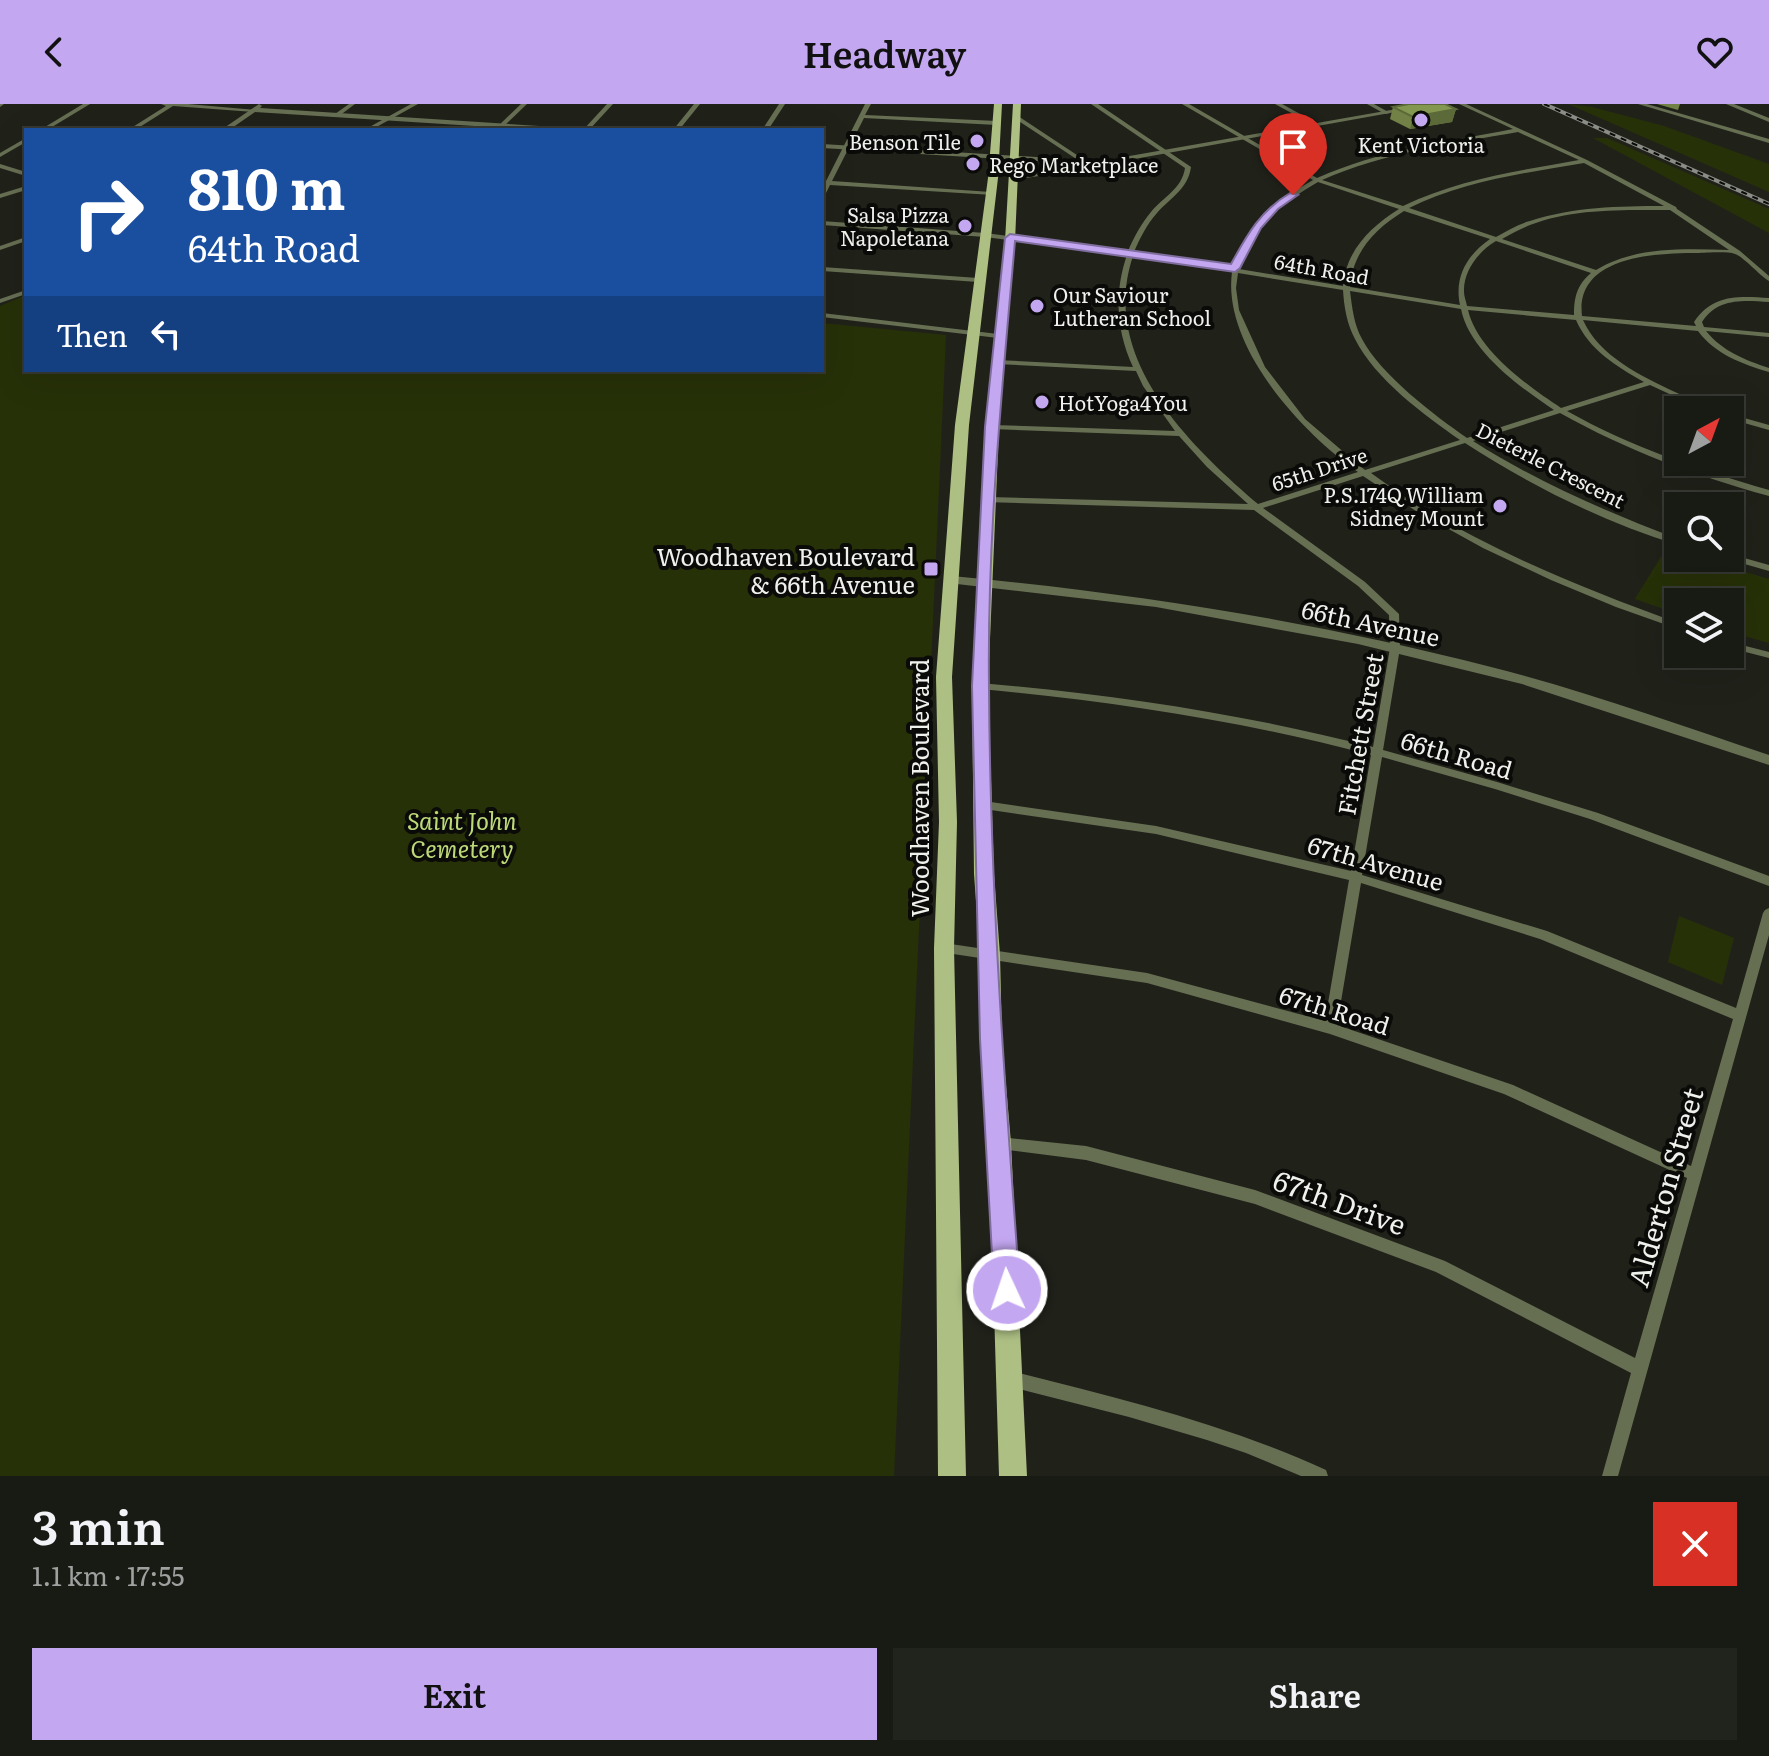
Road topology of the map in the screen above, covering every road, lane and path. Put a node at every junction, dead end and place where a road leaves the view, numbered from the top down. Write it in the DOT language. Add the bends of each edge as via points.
graph roads {
  1 [pos="87,104"];
  2 [pos="164,104"];
  3 [pos="173,104"];
  4 [pos="263,104"];
  5 [pos="352,104"];
  6 [pos="415,104"];
  7 [pos="524,104"];
  8 [pos="610,104"];
  9 [pos="697,104"];
  10 [pos="782,104"];
  11 [pos="868,104"];
  12 [pos="998,104"];
  13 [pos="1017,104"];
  14 [pos="1094,104"];
  15 [pos="1185,104"];
  16 [pos="1278,104"];
  17 [pos="1370,104"];
  18 [pos="1437,104"];
  19 [pos="1462,104"];
  20 [pos="1641,104"];
  21 [pos="1729,104"];
  22 [pos="254,110"];
  23 [pos="1387,113"];
  24 [pos="337,115"];
  25 [pos="862,116"];
  26 [pos="1016,117"];
  27 [pos="388,118"];
  28 [pos="1769,120"];
  29 [pos="997,123"];
  30 [pos="1317,125"];
  31 [pos="46,128"];
  32 [pos="134,128"];
  33 [pos="227,128"];
  34 [pos="370,128"];
  35 [pos="499,128"];
  36 [pos="588,128"];
  37 [pos="678,128"];
  38 [pos="766,128"];
  39 [pos="1518,130"];
  40 [pos="1243,138"];
  41 [pos="24,141"];
  42 [pos="1769,141"];
  43 [pos="824,146"];
  44 [pos="846,148"];
  45 [pos="1167,151"];
  46 [pos="0,155"];
  47 [pos="994,157"];
  48 [pos="1015,158"];
  49 [pos="1585,161"];
  50 [pos="1086,163"];
  51 [pos="1101,163"];
  52 [pos="0,166"];
  53 [pos="24,173"];
  54 [pos="1013,178"];
  55 [pos="1317,180"];
  56 [pos="828,183"];
  57 [pos="24,189"];
  58 [pos="824,191"];
  59 [pos="991,194"];
  60 [pos="0,196"];
  61 [pos="1404,208"];
  62 [pos="1674,208"];
  63 [pos="824,223"];
  64 [pos="985,235"];
  65 [pos="1010,238"];
  66 [pos="1496,239"];
  67 [pos="24,240"];
  68 [pos="0,248"];
  69 [pos="1738,252"];
  70 [pos="1129,253"];
  71 [pos="1235,268"];
  72 [pos="824,269"];
  73 [pos="1596,272"];
  74 [pos="1769,279"];
  75 [pos="978,280"];
  76 [pos="1344,289"];
  77 [pos="24,293"];
  78 [pos="1769,300"];
  79 [pos="0,301"];
  80 [pos="1460,307"];
  81 [pos="824,315"];
  82 [pos="1579,320"];
  83 [pos="1700,330"];
  84 [pos="971,334"];
  85 [pos="1769,335"];
  86 [pos="998,336"];
  87 [pos="996,362"];
  88 [pos="1138,369"];
  89 [pos="1769,370"];
  90 [pos="1648,383"];
  91 [pos="1678,396"];
  92 [pos="1559,410"];
  93 [pos="1744,420"];
  94 [pos="992,427"];
  95 [pos="1769,428"];
  96 [pos="1181,434"];
  97 [pos="1464,440"];
  98 [pos="1364,472"];
  99 [pos="1769,493"];
  100 [pos="988,500"];
  101 [pos="1256,507"];
  102 [pos="1664,537"];
  103 [pos="1744,561"];
  104 [pos="1769,568"];
  105 [pos="952,580"];
  106 [pos="982,583"];
  107 [pos="1664,620"];
  108 [pos="1395,648"];
  109 [pos="1744,649"];
  110 [pos="1769,655"];
  111 [pos="980,686"];
  112 [pos="1376,752"];
  113 [pos="1769,760"];
  114 [pos="984,805"];
  115 [pos="1355,877"];
  116 [pos="1769,881"];
  117 [pos="1769,913"];
  118 [pos="944,948"];
  119 [pos="990,955"];
  120 [pos="1740,1016"];
  121 [pos="1330,1028"];
  122 [pos="1000,1143"];
  123 [pos="1695,1175"];
  124 [pos="1640,1369"];
  125 [pos="1011,1379"];
  126 [pos="952,1476"];
  127 [pos="1013,1476"];
  128 [pos="1320,1476"];
  129 [pos="1610,1476"];
  1 -- 31 [label="street"];
  2 -- 3 [label="street"];
  3 -- 22 [label="street"];
  3 -- 32 [label="street"];
  4 -- 22 [label="street"];
  5 -- 24 [label="street"];
  6 -- 27 [label="street"];
  7 -- 35 [label="street"];
  8 -- 36 [label="street"];
  9 -- 37 [label="street"];
  10 -- 38 [label="street"];
  11 -- 25 [label="street"];
  12 -- 29 [label="main road, Woodhaven Boulevard"];
  13 -- 26 [label="main road"];
  14 -- 45 [label="street, Fitchett Street"];
  15 -- 40 [label="street"];
  16 -- 30 [label="street"];
  17 -- 23 [label="street"];
  18 -- 23 [label="street"];
  19 -- 39 [label="street"];
  20 -- 42 [label="street"];
  21 -- 28 [label="street"];
  22 -- 24 [label="street"];
  22 -- 33 [label="street"];
  23 -- 30 [label="street"];
  24 -- 27 [label="street"];
  25 -- 29 [label="street"];
  25 -- 44 [label="street"];
  26 -- 48 [label="main road"];
  26 -- 50 [label="street"];
  27 -- 34 [label="street"];
  27 -- 35 [label="street"];
  29 -- 47 [label="main road, Woodhaven Boulevard"];
  30 -- 40 [label="street"];
  39 -- 49 [label="street"];
  39 -- 55 [label="street" via="1381,157"];
  40 -- 45 [label="street"];
  40 -- 55 [label="street"];
  41 -- 46 [label="street"];
  43 -- 44 [label="street"];
  44 -- 47 [label="street"];
  44 -- 56 [label="street"];
  45 -- 51 [label="street"];
  45 -- 70 [label="street, Fitchett Street" via="1188,167 1188,176 1184,186 1151,214"];
  47 -- 48 [label="street"];
  47 -- 59 [label="main road, Woodhaven Boulevard"];
  48 -- 50 [label="street"];
  48 -- 54 [label="main road"];
  49 -- 61 [label="street" via="1452,189"];
  49 -- 62 [label="street"];
  50 -- 51 [label="street"];
  51 -- 54 [label="street"];
  52 -- 53 [label="street"];
  54 -- 65 [label="main road"];
  55 -- 61 [label="street"];
  55 -- 71 [label="street" via="1275,207 1244,246"];
  56 -- 58 [label="street"];
  56 -- 59 [label="street"];
  57 -- 60 [label="street"];
  59 -- 64 [label="main road, Woodhaven Boulevard"];
  61 -- 66 [label="street"];
  61 -- 76 [label="street" via="1366,235 1351,260"];
  62 -- 66 [label="street" via="1573,213"];
  62 -- 69 [label="street"];
  63 -- 64 [label="street, 64th Road"];
  64 -- 65 [label="street, 64th Road"];
  64 -- 75 [label="main road, Woodhaven Boulevard"];
  65 -- 70 [label="street, 64th Road"];
  65 -- 86 [label="main road"];
  66 -- 73 [label="street"];
  66 -- 80 [label="street" via="1473,257 1460,277"];
  67 -- 68 [label="street"];
  69 -- 73 [label="street" via="1675,251 1636,257"];
  69 -- 74 [label="street"];
  70 -- 71 [label="street, 64th Road"];
  70 -- 88 [label="street, Fitchett Street" via="1121,297 1123,330"];
  71 -- 76 [label="street, 64th Road"];
  71 -- 98 [label="street" via="1232,297 1242,334 1264,376 1320,438"];
  72 -- 75 [label="street"];
  73 -- 82 [label="street" via="1582,284 1575,303"];
  75 -- 84 [label="main road, Woodhaven Boulevard"];
  76 -- 80 [label="street, 64th Road"];
  76 -- 97 [label="street, Dieterle Crescent" via="1360,343 1418,405"];
  77 -- 79 [label="street"];
  78 -- 83 [label="street" via="1718,303 1702,313"];
  80 -- 82 [label="street, 64th Road"];
  80 -- 92 [label="street" via="1473,333 1503,369"];
  81 -- 84 [label="street"];
  82 -- 83 [label="street, 64th Road"];
  82 -- 90 [label="street" via="1599,347"];
  83 -- 85 [label="street, 64th Road"];
  83 -- 89 [label="street" via="1734,356"];
  84 -- 86 [label="street"];
  84 -- 105 [label="main road, Woodhaven Boulevard"];
  86 -- 87 [label="main road"];
  87 -- 88 [label="street"];
  87 -- 94 [label="main road"];
  88 -- 96 [label="street, Fitchett Street"];
  90 -- 91 [label="street"];
  90 -- 92 [label="street, 65th Drive"];
  92 -- 97 [label="street, 65th Drive"];
  92 -- 99 [label="street" via="1637,449"];
  93 -- 95 [label="street"];
  94 -- 96 [label="street"];
  94 -- 100 [label="main road"];
  96 -- 101 [label="street, Fitchett Street"];
  97 -- 98 [label="street, 65th Drive"];
  97 -- 102 [label="street, Dieterle Crescent" via="1549,488"];
  98 -- 101 [label="street, 65th Drive"];
  98 -- 107 [label="street" via="1437,520 1526,565"];
  100 -- 101 [label="street, 65th Drive"];
  100 -- 106 [label="main road"];
  101 -- 108 [label="street, Fitchett Street" via="1373,591 1394,614"];
  103 -- 104 [label="street"];
  105 -- 106 [label="street, 66th Avenue"];
  105 -- 118 [label="main road, Woodhaven Boulevard" via="944,677"];
  106 -- 108 [label="street, 66th Avenue" via="1222,612"];
  106 -- 111 [label="main road"];
  108 -- 112 [label="street, Fitchett Street"];
  108 -- 113 [label="street, 66th Avenue" via="1604,704"];
  109 -- 110 [label="street"];
  111 -- 112 [label="street, 66th Road" via="1164,707"];
  111 -- 114 [label="main road"];
  112 -- 115 [label="street, Fitchett Street"];
  112 -- 116 [label="street, 66th Road" via="1570,808"];
  114 -- 115 [label="street, 67th Avenue" via="1156,830"];
  114 -- 119 [label="main road"];
  115 -- 120 [label="street, 67th Avenue" via="1543,935"];
  115 -- 121 [label="street, Fitchett Street"];
  117 -- 120 [label="street, Alderton Street"];
  118 -- 119 [label="street, 67th Road"];
  118 -- 126 [label="main road, Woodhaven Boulevard"];
  119 -- 121 [label="street, 67th Road" via="1147,978"];
  119 -- 122 [label="main road"];
  120 -- 123 [label="street, Alderton Street"];
  121 -- 123 [label="street, 67th Road" via="1508,1089"];
  122 -- 124 [label="street, 67th Drive" via="1086,1153 1255,1197 1440,1266"];
  122 -- 125 [label="main road"];
  123 -- 124 [label="street, Alderton Street"];
  124 -- 129 [label="street, Alderton Street"];
  125 -- 127 [label="main road"];
  125 -- 128 [label="street" via="1171,1421"];
}
